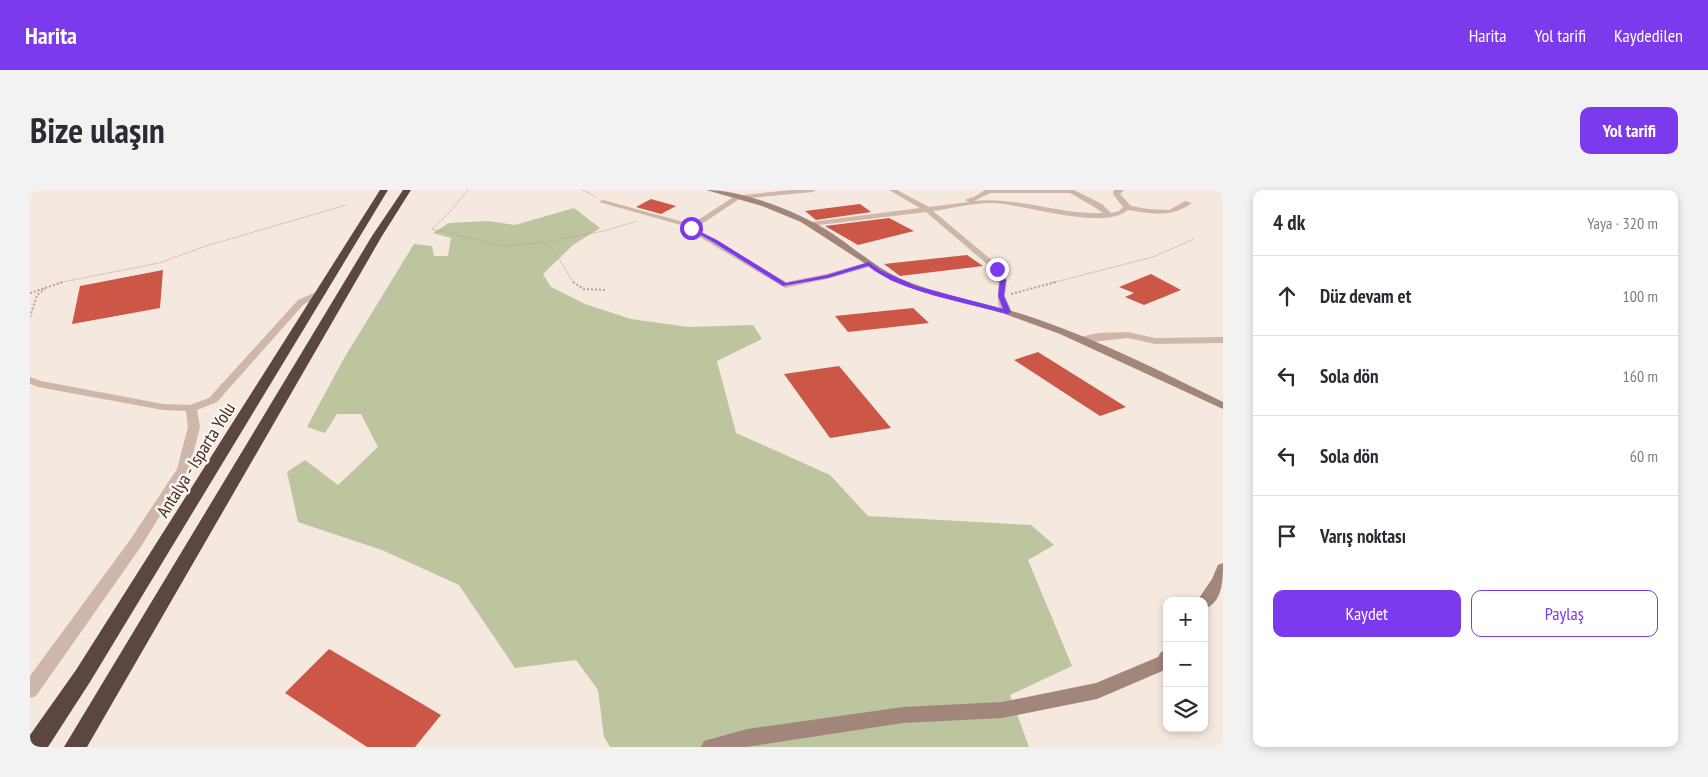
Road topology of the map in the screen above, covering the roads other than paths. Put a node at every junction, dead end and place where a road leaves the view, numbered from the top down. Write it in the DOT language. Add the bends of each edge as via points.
graph roads {
  1 [pos="384,190"];
  2 [pos="407,190"];
  3 [pos="709,190"];
  4 [pos="813,190"];
  5 [pos="892,190"];
  6 [pos="988,190"];
  7 [pos="1121,190"];
  8 [pos="737,197"];
  9 [pos="994,201"];
  10 [pos="603,202"];
  11 [pos="1188,203"];
  12 [pos="924,207"];
  13 [pos="1127,208"];
  14 [pos="1109,215"];
  15 [pos="698,224"];
  16 [pos="811,224"];
  17 [pos="869,264"];
  18 [pos="323,292"];
  19 [pos="1008,312"];
  20 [pos="1083,340"];
  21 [pos="1223,340"];
  22 [pos="30,380"];
  23 [pos="1223,406"];
  24 [pos="191,408"];
  25 [pos="1223,569"];
  26 [pos="1208,597"];
  27 [pos="1163,662"];
  28 [pos="30,690"];
  29 [pos="35,747"];
  30 [pos="75,747"];
  31 [pos="710,747"];
  1 -- 18 [label="highway, Antalya - Isparta Yolu"];
  2 -- 30 [label="highway"];
  3 -- 8 [label="street"];
  4 -- 8 [label="street"];
  5 -- 12 [label="street"];
  6 -- 9 [label="street"];
  6 -- 12 [label="street" via="976,199"];
  6 -- 14 [label="street" via="1071,191"];
  7 -- 13 [label="street" via="1116,194"];
  8 -- 15 [label="street"];
  8 -- 16 [label="street"];
  9 -- 12 [label="street"];
  9 -- 14 [label="street" via="1085,216"];
  10 -- 15 [label="street" via="687,225"];
  11 -- 13 [label="street" via="1172,212"];
  12 -- 16 [label="street"];
  12 -- 19 [label="street" via="997,269 1003,280 1001,296"];
  13 -- 14 [label="street"];
  15 -- 17 [label="street" via="691,228 785,285"];
  16 -- 17 [label="street"];
  17 -- 19 [label="street" via="914,287"];
  18 -- 24 [label="street" via="301,302 213,400"];
  18 -- 29 [label="highway, Antalya - Isparta Yolu" via="83,676"];
  19 -- 20 [label="street"];
  20 -- 21 [label="street" via="1128,335 1155,341"];
  20 -- 23 [label="street"];
  22 -- 24 [label="street" via="163,407"];
  24 -- 28 [label="street" via="194,427 183,469 135,544"];
  25 -- 26 [label="street"];
  27 -- 31 [label="street" via="1097,691 1002,710 903,715 747,738"];
}
